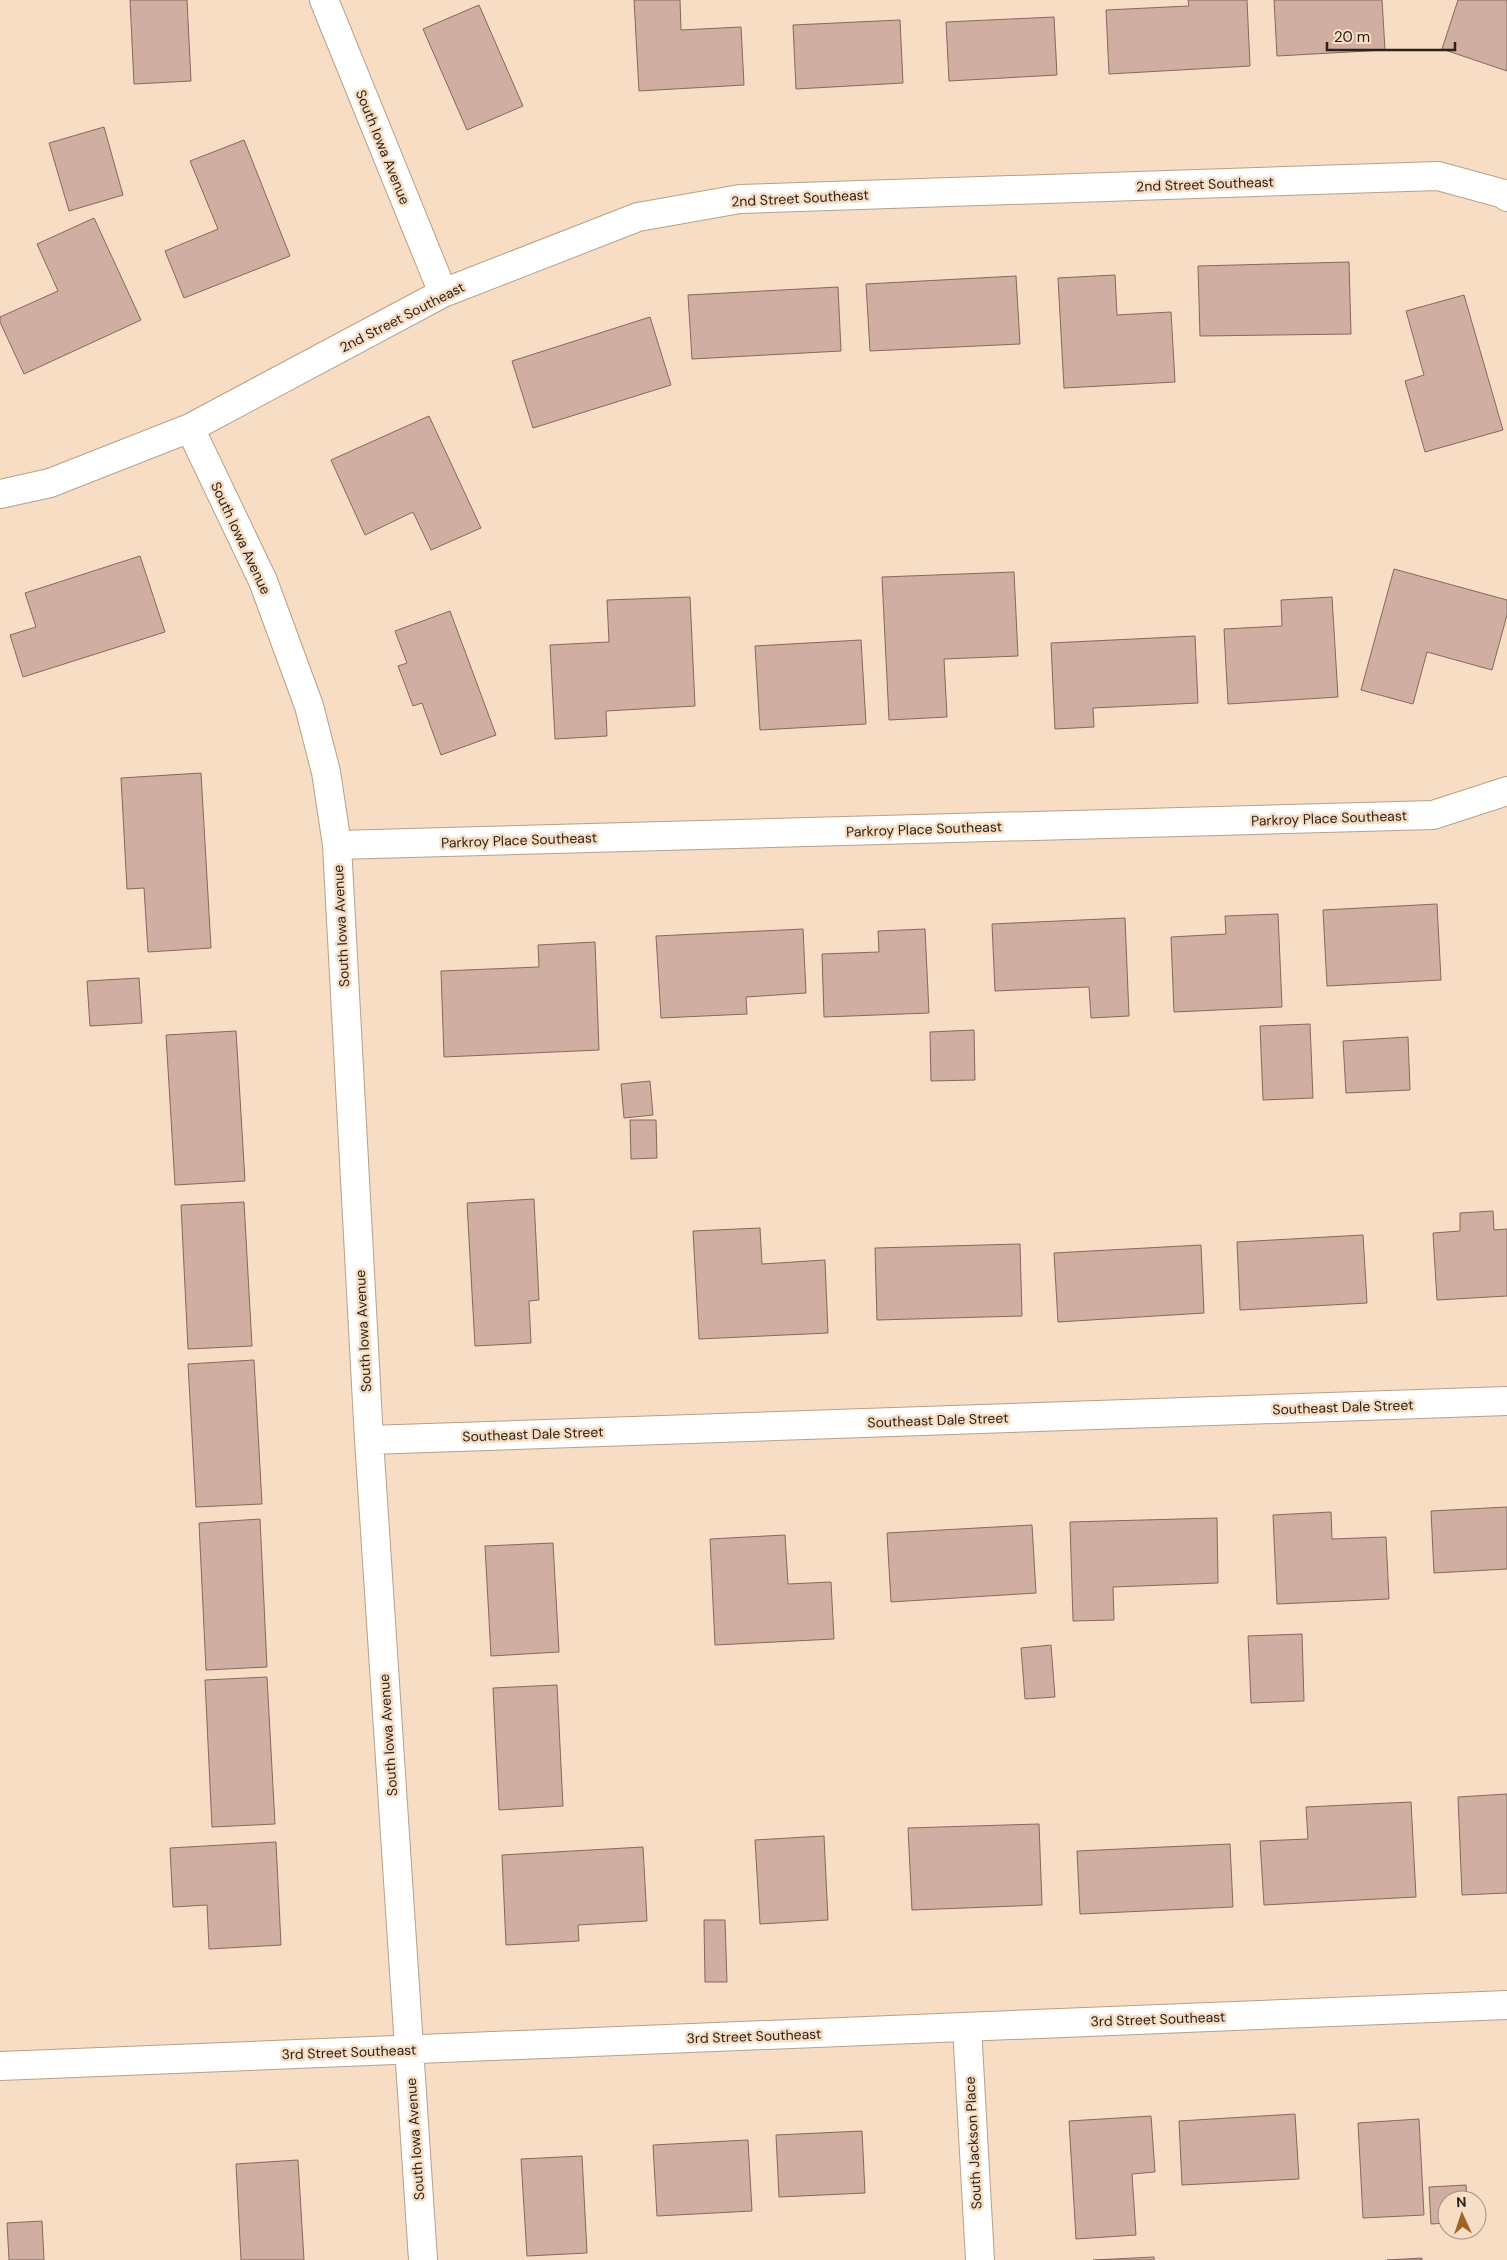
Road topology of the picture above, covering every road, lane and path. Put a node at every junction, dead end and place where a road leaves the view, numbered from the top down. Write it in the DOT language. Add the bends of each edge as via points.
graph roads {
  1 [pos="324,0"];
  2 [pos="1507,197"];
  3 [pos="443,293"];
  4 [pos="190,428"];
  5 [pos="0,494"];
  6 [pos="1507,792"];
  7 [pos="337,845"];
  8 [pos="1507,1401"];
  9 [pos="369,1440"];
  10 [pos="1507,2005"];
  11 [pos="966,2027"];
  12 [pos="409,2050"];
  13 [pos="0,2066"];
  14 [pos="423,2260"];
  15 [pos="980,2260"];
  1 -- 3 [label="street, South Iowa Avenue"];
  2 -- 3 [label="street, 2nd Street Southeast" via="1438,176 740,198 638,217"];
  3 -- 4 [label="street, 2nd Street Southeast"];
  4 -- 5 [label="street, 2nd Street Southeast" via="50,483"];
  4 -- 7 [label="street, South Iowa Avenue" via="263,581 309,706 326,772"];
  6 -- 7 [label="street, Parkroy Place Southeast" via="1433,815"];
  7 -- 9 [label="street, South Iowa Avenue"];
  8 -- 9 [label="street, Southeast Dale Street"];
  9 -- 12 [label="street, South Iowa Avenue"];
  10 -- 11 [label="street, 3rd Street Southeast"];
  11 -- 12 [label="street, 3rd Street Southeast"];
  11 -- 15 [label="street, South Jackson Place"];
  12 -- 13 [label="street, 3rd Street Southeast"];
  12 -- 14 [label="street, South Iowa Avenue"];
}
